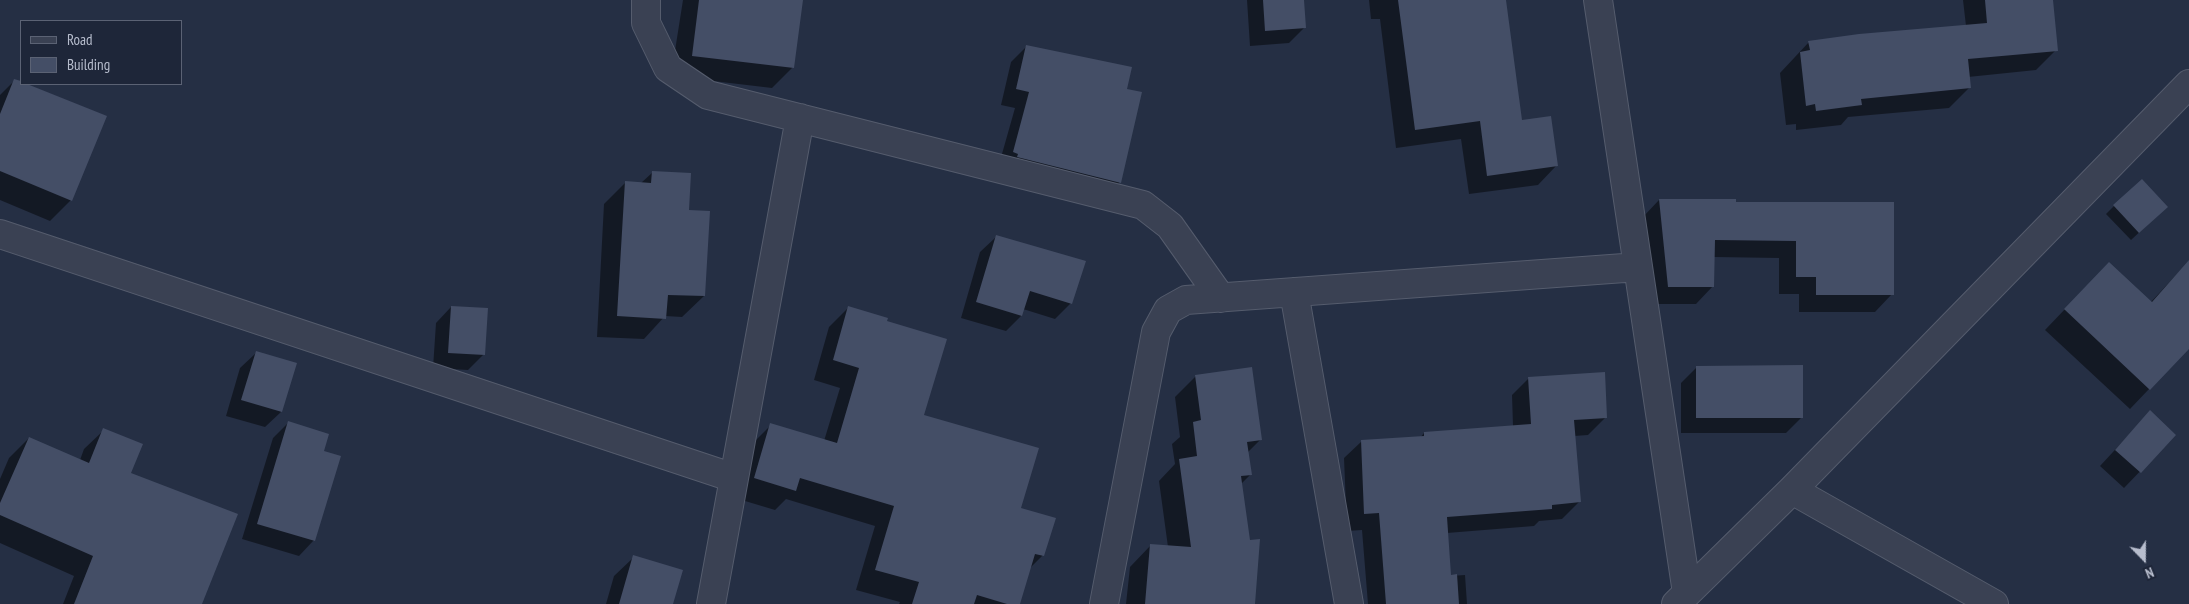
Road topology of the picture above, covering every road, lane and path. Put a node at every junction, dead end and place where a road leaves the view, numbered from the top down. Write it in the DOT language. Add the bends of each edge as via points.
graph roads {
  1 [pos="646,0"];
  2 [pos="1598,0"];
  3 [pos="2189,84"];
  4 [pos="800,118"];
  5 [pos="0,234"];
  6 [pos="1638,267"];
  7 [pos="1294,292"];
  8 [pos="1221,298"];
  9 [pos="734,478"];
  10 [pos="1792,490"];
  11 [pos="1682,598"];
  12 [pos="711,604"];
  13 [pos="1104,604"];
  14 [pos="1349,604"];
  15 [pos="1994,604"];
  1 -- 4 [label="street" via="646,22 668,68 708,95"];
  2 -- 6 [label="street"];
  3 -- 10 [label="street"];
  4 -- 8 [label="street" via="1143,205 1170,226"];
  4 -- 9 [label="street"];
  5 -- 9 [label="street"];
  6 -- 7 [label="street"];
  6 -- 11 [label="street"];
  7 -- 8 [label="street"];
  7 -- 14 [label="street"];
  8 -- 13 [label="street" via="1186,300 1168,310 1156,332"];
  9 -- 12 [label="street"];
  10 -- 11 [label="street"];
  10 -- 15 [label="street"];
}
